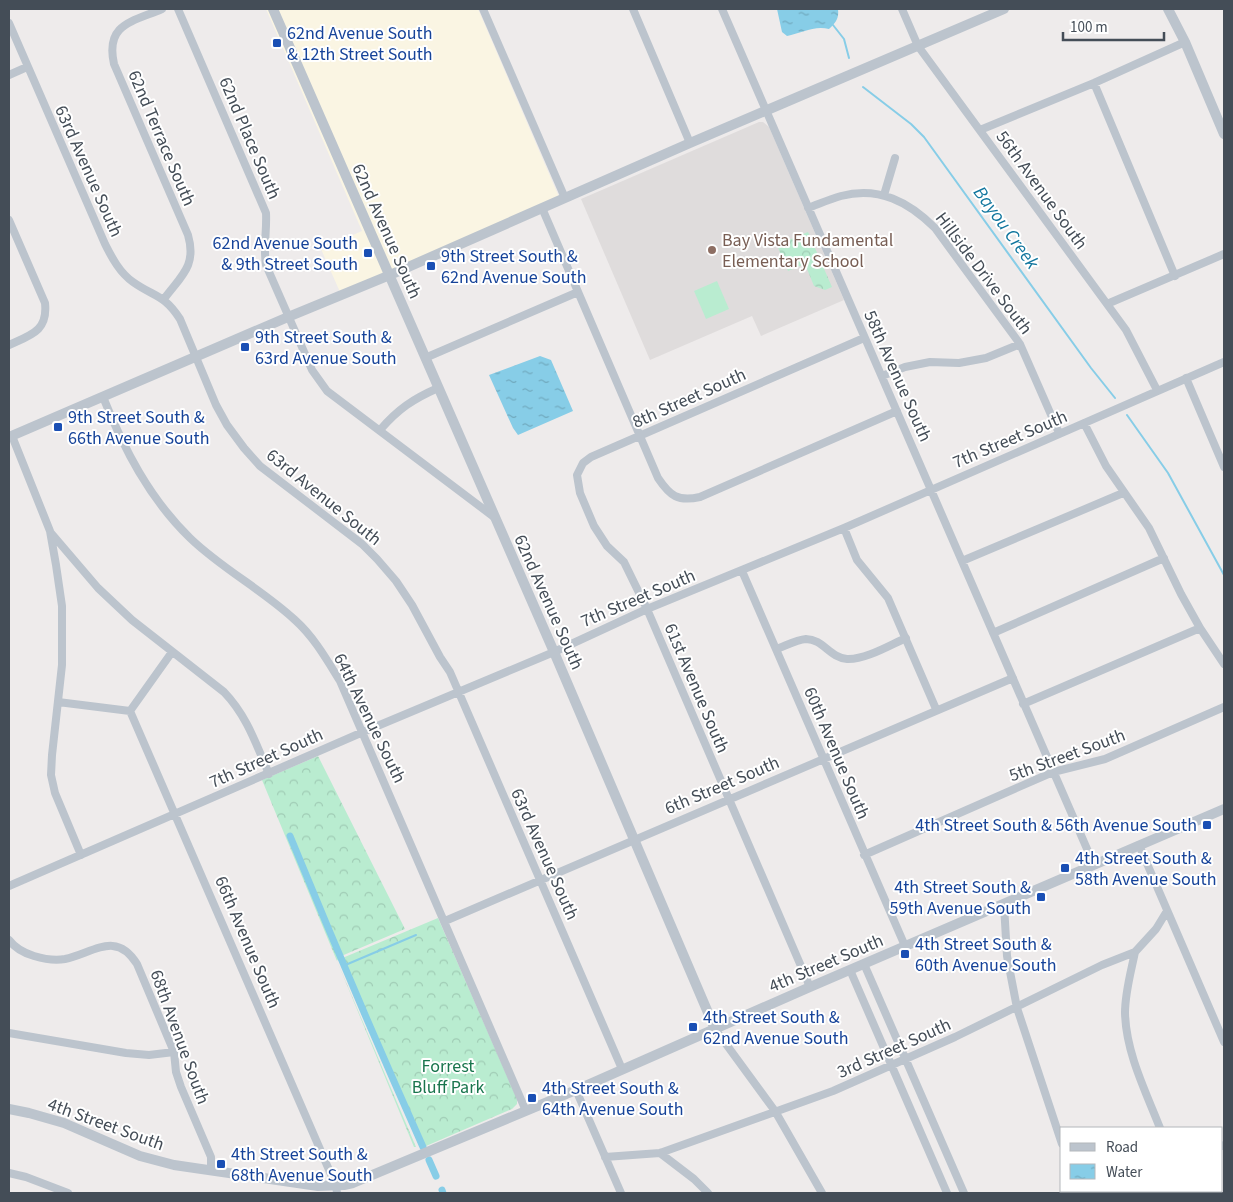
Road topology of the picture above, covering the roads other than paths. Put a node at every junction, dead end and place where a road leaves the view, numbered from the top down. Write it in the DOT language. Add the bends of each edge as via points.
graph roads {
  1 [pos="162,9"];
  2 [pos="178,9"];
  3 [pos="272,9"];
  4 [pos="484,9"];
  5 [pos="632,9"];
  6 [pos="722,9"];
  7 [pos="902,9"];
  8 [pos="1004,9"];
  9 [pos="1168,9"];
  10 [pos="1174,9"];
  11 [pos="9,23"];
  12 [pos="1185,42"];
  13 [pos="918,46"];
  14 [pos="27,67"];
  15 [pos="9,75"];
  16 [pos="1094,83"];
  17 [pos="766,111"];
  18 [pos="1222,123"];
  19 [pos="980,130"];
  20 [pos="1224,134"];
  21 [pos="690,144"];
  22 [pos="895,158"];
  23 [pos="884,194"];
  24 [pos="564,198"];
  25 [pos="542,208"];
  26 [pos="808,208"];
  27 [pos="9,220"];
  28 [pos="1224,254"];
  29 [pos="390,275"];
  30 [pos="1175,276"];
  31 [pos="578,292"];
  32 [pos="164,299"];
  33 [pos="1107,304"];
  34 [pos="288,317"];
  35 [pos="864,338"];
  36 [pos="9,344"];
  37 [pos="1020,344"];
  38 [pos="195,357"];
  39 [pos="425,358"];
  40 [pos="1224,362"];
  41 [pos="882,376"];
  42 [pos="1186,378"];
  43 [pos="438,388"];
  44 [pos="1157,390"];
  45 [pos="103,397"];
  46 [pos="897,411"];
  47 [pos="1084,423"];
  48 [pos="380,430"];
  49 [pos="1059,433"];
  50 [pos="10,434"];
  51 [pos="640,436"];
  52 [pos="1224,467"];
  53 [pos="932,489"];
  54 [pos="1123,493"];
  55 [pos="494,517"];
  56 [pos="591,520"];
  57 [pos="844,528"];
  58 [pos="50,531"];
  59 [pos="1164,558"];
  60 [pos="962,562"];
  61 [pos="742,571"];
  62 [pos="647,609"];
  63 [pos="1200,628"];
  64 [pos="993,633"];
  65 [pos="906,638"];
  66 [pos="776,649"];
  67 [pos="172,652"];
  68 [pos="554,652"];
  69 [pos="1224,664"];
  70 [pos="1013,678"];
  71 [pos="458,692"];
  72 [pos="58,702"];
  73 [pos="1023,704"];
  74 [pos="1224,707"];
  75 [pos="936,710"];
  76 [pos="130,711"];
  77 [pos="363,732"];
  78 [pos="822,758"];
  79 [pos="1053,772"];
  80 [pos="269,774"];
  81 [pos="729,798"];
  82 [pos="1224,809"];
  83 [pos="175,815"];
  84 [pos="634,839"];
  85 [pos="1139,846"];
  86 [pos="864,854"];
  87 [pos="81,855"];
  88 [pos="1094,865"];
  89 [pos="540,880"];
  90 [pos="9,886"];
  91 [pos="1004,905"];
  92 [pos="1167,911"];
  93 [pos="445,921"];
  94 [pos="9,940"];
  95 [pos="905,946"];
  96 [pos="1135,952"];
  97 [pos="864,964"];
  98 [pos="850,970"];
  99 [pos="810,987"];
  100 [pos="1017,1008"];
  101 [pos="715,1029"];
  102 [pos="9,1033"];
  103 [pos="1224,1042"];
  104 [pos="174,1052"];
  105 [pos="905,1059"];
  106 [pos="892,1065"];
  107 [pos="622,1069"];
  108 [pos="576,1090"];
  109 [pos="9,1109"];
  110 [pos="526,1111"];
  111 [pos="775,1111"];
  112 [pos="1160,1127"];
  113 [pos="1060,1138"];
  114 [pos="660,1153"];
  115 [pos="605,1157"];
  116 [pos="211,1171"];
  117 [pos="9,1173"];
  118 [pos="337,1190"];
  119 [pos="68,1193"];
  120 [pos="621,1193"];
  121 [pos="708,1193"];
  122 [pos="822,1193"];
  123 [pos="947,1193"];
  124 [pos="964,1193"];
  1 -- 32 [label="street, 62nd Terrace South" via="118,30 111,50 192,249 188,266"];
  2 -- 34 [label="street, 62nd Place South" via="266,213 266,265"];
  3 -- 29 [label="street, 62nd Avenue South"];
  4 -- 24 [label="street"];
  5 -- 21 [label="street"];
  6 -- 17 [label="street, 58th Avenue South"];
  7 -- 13 [label="street, 56th Avenue South"];
  8 -- 13 [label="street"];
  9 -- 12 [label="street"];
  10 -- 12 [label="street"];
  11 -- 14 [label="street, 63rd Avenue South"];
  12 -- 16 [label="street"];
  12 -- 18 [label="street"];
  13 -- 17 [label="street"];
  13 -- 19 [label="street, 56th Avenue South"];
  14 -- 15 [label="street"];
  14 -- 32 [label="street, 63rd Avenue South" via="116,265 133,282"];
  16 -- 19 [label="street"];
  16 -- 30 [label="street"];
  17 -- 21 [label="street"];
  17 -- 26 [label="street, 58th Avenue South"];
  18 -- 20 [label="street"];
  19 -- 33 [label="street, 56th Avenue South"];
  21 -- 24 [label="street"];
  22 -- 23 [label="street"];
  23 -- 26 [label="street, Hillside Drive South" via="842,196"];
  23 -- 37 [label="street, Hillside Drive South" via="921,214 936,228"];
  24 -- 25 [label="street"];
  25 -- 29 [label="street"];
  25 -- 31 [label="street"];
  26 -- 35 [label="street, 58th Avenue South"];
  27 -- 36 [label="street" via="45,303 46,313 37,331"];
  28 -- 30 [label="street"];
  29 -- 34 [label="street"];
  29 -- 39 [label="street, 62nd Avenue South"];
  30 -- 33 [label="street"];
  31 -- 39 [label="street"];
  31 -- 51 [label="street"];
  32 -- 38 [label="street, 63rd Avenue South" via="180,319"];
  33 -- 44 [label="street, 56th Avenue South" via="1126,330"];
  34 -- 38 [label="street"];
  34 -- 48 [label="street, 62nd Place South" via="319,381 337,400"];
  35 -- 41 [label="street, 58th Avenue South"];
  35 -- 51 [label="street, 8th Street South"];
  37 -- 41 [label="street" via="986,358 930,362"];
  37 -- 49 [label="street, Hillside Drive South"];
  38 -- 45 [label="street"];
  38 -- 71 [label="street, 63rd Avenue South" via="227,425 249,454 260,466 362,544 396,581 450,672"];
  39 -- 43 [label="street, 62nd Avenue South"];
  40 -- 42 [label="street, 7th Street South"];
  41 -- 46 [label="street, 58th Avenue South"];
  42 -- 44 [label="street, 7th Street South"];
  42 -- 52 [label="street"];
  43 -- 48 [label="street" via="406,404"];
  43 -- 55 [label="street, 62nd Avenue South"];
  44 -- 47 [label="street, 7th Street South"];
  45 -- 50 [label="street"];
  45 -- 77 [label="street, 64th Avenue South" via="136,468 170,518 296,621 340,681"];
  46 -- 51 [label="street" via="700,498 673,496 665,488"];
  46 -- 53 [label="street, 58th Avenue South"];
  47 -- 49 [label="street, 7th Street South"];
  47 -- 54 [label="street"];
  48 -- 55 [label="street, 62nd Place South"];
  49 -- 53 [label="street, 7th Street South"];
  50 -- 58 [label="street"];
  51 -- 56 [label="street, 8th Street South" via="582,463 577,483"];
  53 -- 57 [label="street, 7th Street South"];
  53 -- 60 [label="street, 58th Avenue South"];
  54 -- 59 [label="street" via="1150,528"];
  54 -- 60 [label="street"];
  55 -- 68 [label="street, 62nd Avenue South"];
  56 -- 62 [label="street, 61st Avenue South" via="607,546 624,562"];
  57 -- 61 [label="street, 7th Street South"];
  57 -- 65 [label="street" via="858,560 888,598"];
  58 -- 67 [label="street" via="98,588"];
  58 -- 72 [label="street" via="62,606"];
  59 -- 63 [label="street"];
  59 -- 64 [label="street"];
  60 -- 64 [label="street, 58th Avenue South"];
  61 -- 62 [label="street, 7th Street South"];
  61 -- 66 [label="street, 60th Avenue South"];
  62 -- 68 [label="street, 7th Street South"];
  62 -- 81 [label="street, 61st Avenue South"];
  63 -- 69 [label="street"];
  63 -- 73 [label="street"];
  64 -- 70 [label="street, 58th Avenue South"];
  65 -- 66 [label="street" via="850,660 840,658 819,642 807,639"];
  65 -- 75 [label="street"];
  66 -- 78 [label="street, 60th Avenue South"];
  67 -- 76 [label="street"];
  67 -- 80 [label="street" via="235,703 245,717"];
  68 -- 71 [label="street, 7th Street South"];
  68 -- 84 [label="street, 62nd Avenue South"];
  70 -- 73 [label="street, 58th Avenue South"];
  70 -- 75 [label="street, 6th Street South"];
  71 -- 77 [label="street, 7th Street South"];
  71 -- 89 [label="street, 63rd Avenue South"];
  72 -- 76 [label="street"];
  72 -- 87 [label="street" via="51,775 55,793"];
  73 -- 79 [label="street, 58th Avenue South"];
  74 -- 79 [label="street, 5th Street South" via="1105,759"];
  75 -- 78 [label="street, 6th Street South"];
  76 -- 83 [label="street, 66th Avenue South"];
  77 -- 80 [label="street, 7th Street South"];
  77 -- 93 [label="street, 64th Avenue South"];
  78 -- 81 [label="street, 6th Street South"];
  78 -- 86 [label="street, 60th Avenue South"];
  79 -- 86 [label="street, 5th Street South"];
  79 -- 88 [label="street, 58th Avenue South"];
  80 -- 83 [label="street, 7th Street South"];
  81 -- 84 [label="street, 6th Street South"];
  81 -- 99 [label="street, 61st Avenue South"];
  82 -- 85 [label="street, 4th Street South"];
  83 -- 87 [label="street, 7th Street South"];
  83 -- 118 [label="street, 66th Avenue South"];
  84 -- 89 [label="street, 6th Street South"];
  84 -- 101 [label="street, 62nd Avenue South"];
  85 -- 88 [label="street, 4th Street South"];
  85 -- 92 [label="street"];
  86 -- 95 [label="street, 60th Avenue South"];
  87 -- 90 [label="street, 7th Street South"];
  88 -- 91 [label="street, 4th Street South"];
  89 -- 93 [label="street, 6th Street South"];
  89 -- 107 [label="street, 63rd Avenue South"];
  91 -- 95 [label="street, 4th Street South"];
  91 -- 100 [label="street" via="1007,956"];
  92 -- 96 [label="street, 3rd Street South"];
  92 -- 103 [label="street"];
  93 -- 110 [label="street, 64th Avenue South"];
  94 -- 104 [label="street, 68th Avenue South" via="29,955 54,960 100,946 124,950 137,964"];
  95 -- 97 [label="street, 4th Street South"];
  96 -- 100 [label="street, 3rd Street South"];
  96 -- 112 [label="street" via="1126,990 1127,1029 1133,1055"];
  97 -- 98 [label="street, 4th Street South"];
  97 -- 105 [label="street"];
  98 -- 99 [label="street, 4th Street South"];
  98 -- 106 [label="street"];
  99 -- 101 [label="street, 4th Street South"];
  100 -- 105 [label="street, 3rd Street South"];
  100 -- 113 [label="street"];
  101 -- 107 [label="street, 4th Street South"];
  101 -- 111 [label="street, 62nd Avenue South"];
  102 -- 104 [label="street" via="126,1053"];
  104 -- 116 [label="street, 68th Avenue South" via="176,1072 211,1158"];
  105 -- 106 [label="street, 3rd Street South"];
  105 -- 124 [label="street"];
  106 -- 111 [label="street, 3rd Street South" via="834,1091"];
  106 -- 123 [label="street"];
  107 -- 108 [label="street, 4th Street South"];
  108 -- 110 [label="street, 4th Street South"];
  108 -- 115 [label="street"];
  109 -- 116 [label="street, 4th Street South" via="64,1123 140,1156"];
  110 -- 118 [label="street, 4th Street South"];
  111 -- 114 [label="street, 3rd Street South"];
  111 -- 122 [label="street, 62nd Avenue South"];
  114 -- 115 [label="street, 3rd Street South"];
  114 -- 121 [label="street"];
  115 -- 120 [label="street"];
  116 -- 118 [label="street, 4th Street South"];
  117 -- 119 [label="street"];
}
